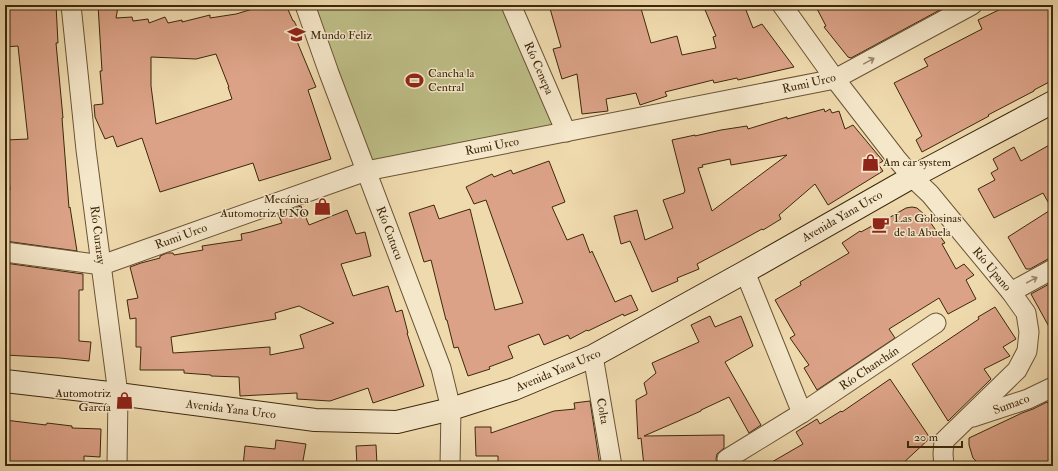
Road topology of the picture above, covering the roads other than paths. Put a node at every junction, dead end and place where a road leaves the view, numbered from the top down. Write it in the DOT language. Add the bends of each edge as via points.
graph roads {
  1 [pos="72,5"];
  2 [pos="305,5"];
  3 [pos="511,5"];
  4 [pos="782,5"];
  5 [pos="972,5"];
  6 [pos="835,79"];
  7 [pos="1053,102"];
  8 [pos="566,132"];
  9 [pos="366,171"];
  10 [pos="912,177"];
  11 [pos="5,252"];
  12 [pos="102,265"];
  13 [pos="1053,269"];
  14 [pos="745,272"];
  15 [pos="1011,292"];
  16 [pos="936,323"];
  17 [pos="593,356"];
  18 [pos="5,382"];
  19 [pos="1053,387"];
  20 [pos="118,394"];
  21 [pos="451,409"];
  22 [pos="802,413"];
  23 [pos="968,419"];
  24 [pos="727,459"];
  25 [pos="116,466"];
  26 [pos="450,466"];
  27 [pos="612,466"];
  28 [pos="944,466"];
  1 -- 12 [label="street, Río Curaray"];
  2 -- 9 [label="street, Río Cutucu"];
  3 -- 8 [label="street, Río Cenepa"];
  4 -- 6 [label="street, Río Upano"];
  6 -- 5 [label="street, Rumi Urco, one-way"];
  6 -- 8 [label="street, Rumi Urco"];
  6 -- 10 [label="street, Río Upano"];
  7 -- 10 [label="street, Avenida Yana Urco"];
  8 -- 9 [label="street, Rumi Urco"];
  9 -- 12 [label="street, Rumi Urco"];
  9 -- 21 [label="street, Río Cutucu" via="441,368"];
  10 -- 14 [label="street, Avenida Yana Urco"];
  10 -- 15 [label="street, Río Upano" via="930,194"];
  11 -- 12 [label="street, Rumi Urco"];
  12 -- 20 [label="street, Río Curaray"];
  15 -- 13 [label="street, one-way"];
  14 -- 17 [label="street, Avenida Yana Urco"];
  14 -- 22 [label="street"];
  15 -- 23 [label="street, Río Upano" via="1026,313 1029,332 1027,351 1017,370"];
  16 -- 22 [label="street, Río Chanchán"];
  17 -- 21 [label="street, Avenida Yana Urco" via="514,389"];
  17 -- 27 [label="street, Colta"];
  18 -- 20 [label="street, Avenida Yana Urco"];
  19 -- 23 [label="street, Sumaco" via="1028,399"];
  20 -- 21 [label="street, Avenida Yana Urco" via="315,420 397,422"];
  20 -- 25 [label="street, Río Curaray"];
  21 -- 26 [label="street, Río Cutucu"];
  22 -- 24 [label="street, Río Chanchán"];
  23 -- 28 [label="street, Río Upano" via="944,442"];
}
